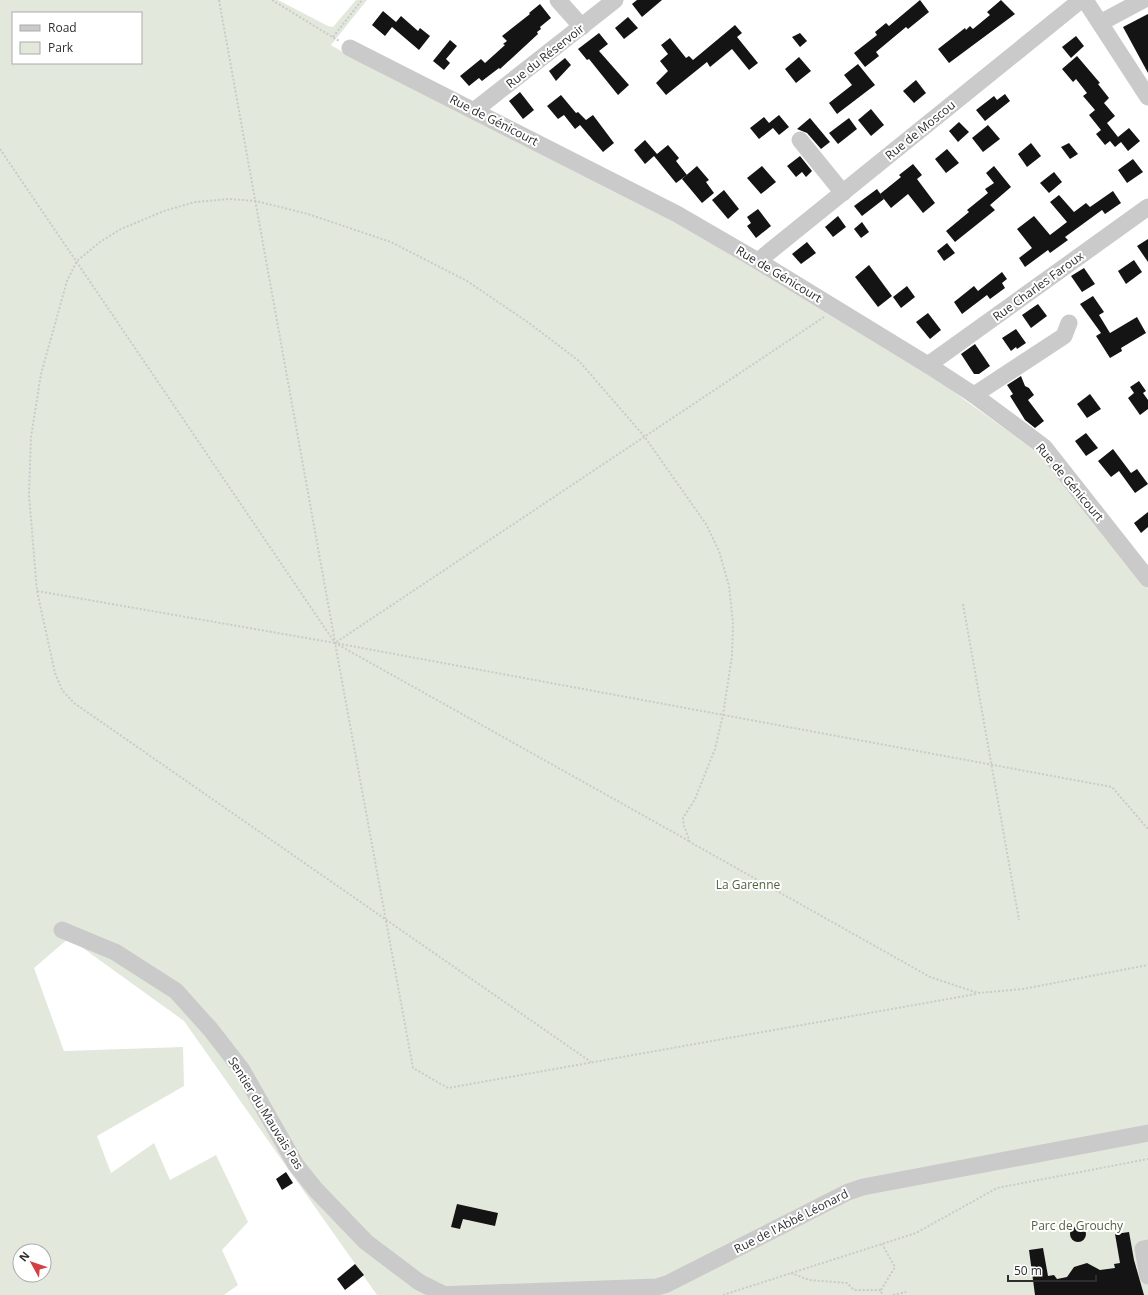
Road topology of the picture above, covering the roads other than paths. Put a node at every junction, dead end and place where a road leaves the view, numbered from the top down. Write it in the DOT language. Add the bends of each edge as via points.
graph roads {
  1 [pos="558,0"];
  2 [pos="1082,0"];
  3 [pos="1085,0"];
  4 [pos="1143,0"];
  5 [pos="610,1"];
  6 [pos="1100,23"];
  7 [pos="582,27"];
  8 [pos="350,48"];
  9 [pos="1148,96"];
  10 [pos="475,110"];
  11 [pos="800,140"];
  12 [pos="843,192"];
  13 [pos="1148,207"];
  14 [pos="758,261"];
  15 [pos="1069,323"];
  16 [pos="928,365"];
  17 [pos="974,395"];
  18 [pos="1148,579"];
  19 [pos="62,930"];
  20 [pos="1148,1133"];
  21 [pos="1148,1248"];
  22 [pos="1148,1276"];
  23 [pos="440,1295"];
  1 -- 7 [label="street"];
  2 -- 12 [label="street, Rue de Moscou"];
  3 -- 6 [label="street"];
  4 -- 6 [label="street"];
  5 -- 7 [label="street, Rue du Réservoir"];
  6 -- 9 [label="street"];
  7 -- 10 [label="street, Rue du Réservoir"];
  8 -- 10 [label="street, Rue de Génicourt"];
  10 -- 14 [label="street, Rue de Génicourt" via="677,214"];
  11 -- 12 [label="street"];
  12 -- 14 [label="street, Rue de Moscou"];
  13 -- 16 [label="street, Rue Charles Faroux"];
  14 -- 16 [label="street, Rue de Génicourt"];
  15 -- 17 [label="street" via="1064,336"];
  16 -- 17 [label="street, Rue de Génicourt"];
  17 -- 18 [label="street, Rue de Génicourt" via="1044,447"];
  19 -- 23 [label="street, Sentier du Mauvais Pas" via="115,952 176,990 242,1070 296,1165 316,1190 366,1242"];
  20 -- 23 [label="street, Rue de l'Abbé Léonard" via="863,1187 848,1192 656,1287"];
  21 -- 22 [label="street" via="1144,1249"];
}
